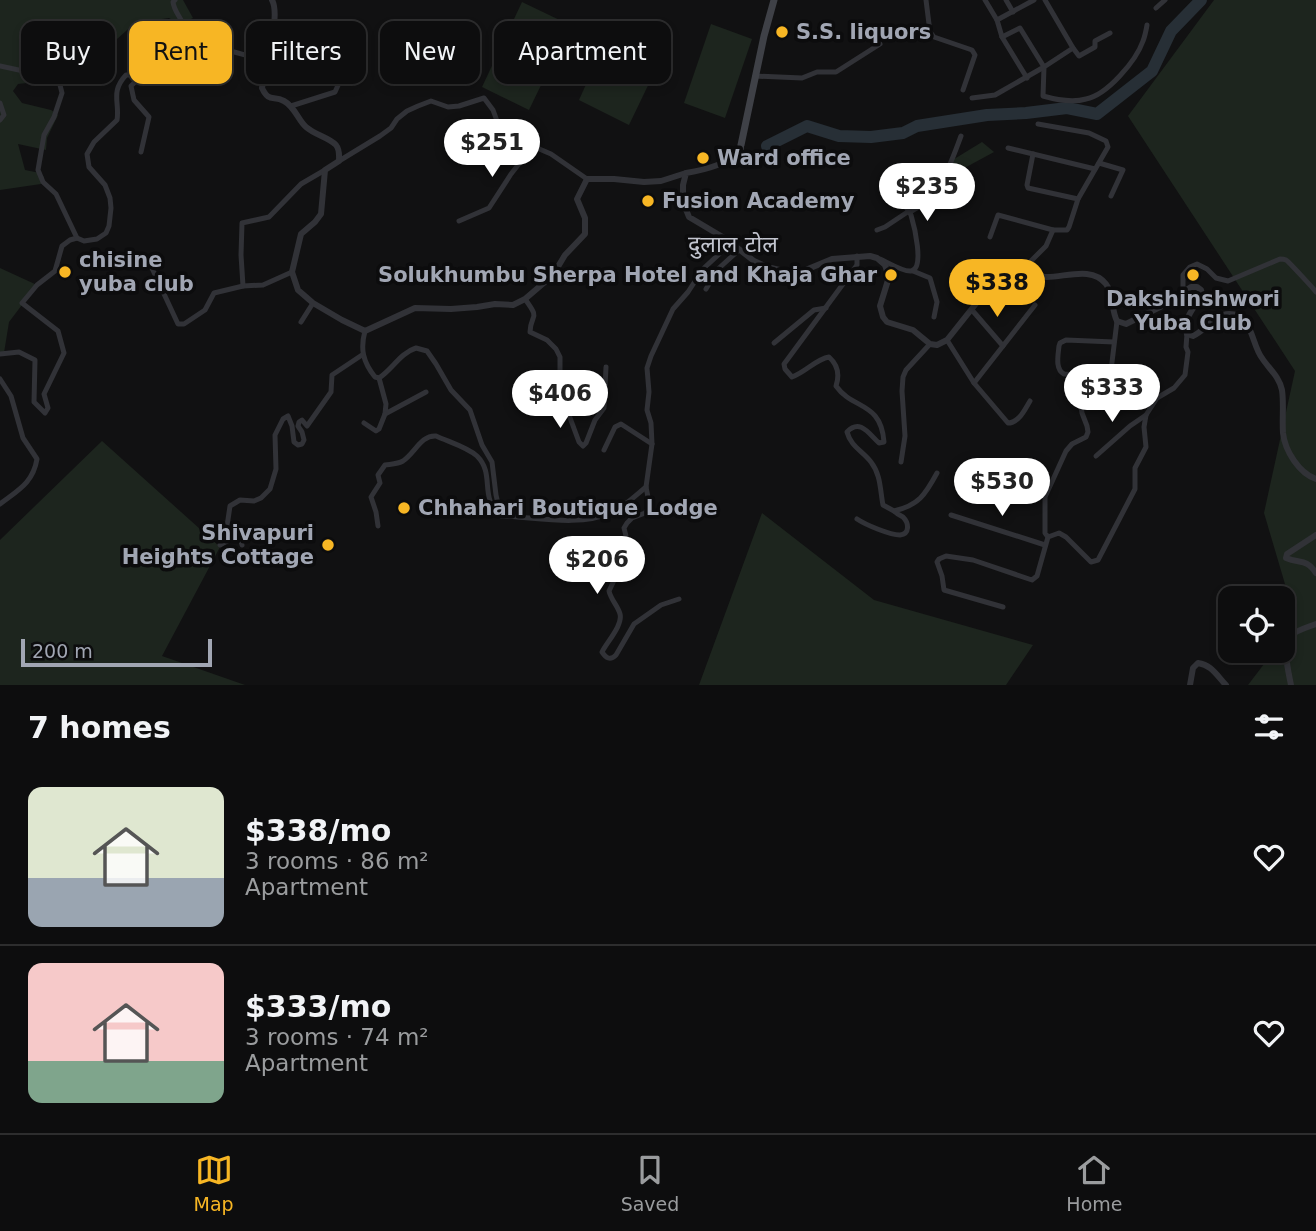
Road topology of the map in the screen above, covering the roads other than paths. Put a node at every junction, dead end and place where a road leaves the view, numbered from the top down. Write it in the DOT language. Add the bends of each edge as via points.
graph roads {
  1 [pos="175,0"];
  2 [pos="272,0"];
  3 [pos="774,0"];
  4 [pos="926,0"];
  5 [pos="985,0"];
  6 [pos="1006,0"];
  7 [pos="1034,0"];
  8 [pos="1045,0"];
  9 [pos="1165,0"];
  10 [pos="1156,8"];
  11 [pos="1013,12"];
  12 [pos="997,20"];
  13 [pos="182,21"];
  14 [pos="274,21"];
  15 [pos="1147,25"];
  16 [pos="1110,33"];
  17 [pos="1002,37"];
  18 [pos="880,44"];
  19 [pos="1073,48"];
  20 [pos="0,66"];
  21 [pos="1044,67"];
  22 [pos="129,75"];
  23 [pos="755,76"];
  24 [pos="1027,78"];
  25 [pos="133,84"];
  26 [pos="263,84"];
  27 [pos="339,84"];
  28 [pos="963,90"];
  29 [pos="972,98"];
  30 [pos="0,103"];
  31 [pos="291,106"];
  32 [pos="0,120"];
  33 [pos="1038,124"];
  34 [pos="961,136"];
  35 [pos="741,145"];
  36 [pos="533,146"];
  37 [pos="1008,148"];
  38 [pos="141,152"];
  39 [pos="1033,153"];
  40 [pos="339,161"];
  41 [pos="1097,166"];
  42 [pos="326,170"];
  43 [pos="686,173"];
  44 [pos="587,179"];
  45 [pos="1111,196"];
  46 [pos="1078,200"];
  47 [pos="901,202"];
  48 [pos="909,211"];
  49 [pos="459,221"];
  50 [pos="877,230"];
  51 [pos="1053,230"];
  52 [pos="990,237"];
  53 [pos="77,238"];
  54 [pos="730,243"];
  55 [pos="739,250"];
  56 [pos="858,257"];
  57 [pos="877,258"];
  58 [pos="150,266"];
  59 [pos="913,271"];
  60 [pos="292,272"];
  61 [pos="1020,272"];
  62 [pos="243,286"];
  63 [pos="706,289"];
  64 [pos="1183,291"];
  65 [pos="1316,292"];
  66 [pos="525,299"];
  67 [pos="313,303"];
  68 [pos="1035,305"];
  69 [pos="826,308"];
  70 [pos="972,310"];
  71 [pos="934,317"];
  72 [pos="1117,321"];
  73 [pos="301,322"];
  74 [pos="365,331"];
  75 [pos="1187,334"];
  76 [pos="947,340"];
  77 [pos="1114,342"];
  78 [pos="774,343"];
  79 [pos="930,344"];
  80 [pos="1003,346"];
  81 [pos="0,354"];
  82 [pos="362,355"];
  83 [pos="606,367"];
  84 [pos="1110,376"];
  85 [pos="379,378"];
  86 [pos="0,379"];
  87 [pos="974,383"];
  88 [pos="426,392"];
  89 [pos="1031,401"];
  90 [pos="385,414"];
  91 [pos="1146,415"];
  92 [pos="363,423"];
  93 [pos="652,444"];
  94 [pos="604,450"];
  95 [pos="1096,456"];
  96 [pos="901,462"];
  97 [pos="937,473"];
  98 [pos="1316,479"];
  99 [pos="646,487"];
  100 [pos="0,503"];
  101 [pos="894,511"];
  102 [pos="951,515"];
  103 [pos="501,516"];
  104 [pos="857,519"];
  105 [pos="378,526"];
  106 [pos="1316,535"];
  107 [pos="1048,537"];
  108 [pos="227,541"];
  109 [pos="220,545"];
  110 [pos="242,545"];
  111 [pos="1045,545"];
  112 [pos="1316,573"];
  113 [pos="680,599"];
  114 [pos="1003,607"];
  115 [pos="1316,624"];
  116 [pos="1190,685"];
  117 [pos="1226,685"];
  118 [pos="1290,685"];
  1 -- 13 [label="street" via="173,7"];
  2 -- 14 [label="street"];
  3 -- 23 [label="main road"];
  4 -- 28 [label="street" via="934,37 974,52"];
  5 -- 12 [label="street"];
  6 -- 11 [label="street"];
  7 -- 11 [label="street"];
  8 -- 19 [label="street"];
  9 -- 10 [label="street"];
  11 -- 12 [label="street"];
  12 -- 17 [label="street"];
  15 -- 21 [label="street" via="1142,44 1125,70 1090,99 1043,96"];
  16 -- 19 [label="street" via="1079,56"];
  17 -- 21 [label="street" via="1020,28"];
  17 -- 24 [label="street"];
  18 -- 23 [label="street" via="836,72 802,78"];
  19 -- 21 [label="street"];
  20 -- 53 [label="street" via="51,77 60,85 62,93 44,135 38,170 56,194"];
  21 -- 24 [label="street"];
  22 -- 53 [label="street" via="121,80 115,99 117,120 87,154 89,167 110,198 109,226 97,239"];
  23 -- 35 [label="main road"];
  24 -- 29 [label="street" via="995,95"];
  25 -- 38 [label="street" via="134,100 149,117"];
  26 -- 31 [label="street" via="270,99"];
  27 -- 31 [label="street" via="335,92"];
  30 -- 32 [label="street" via="4,115"];
  31 -- 40 [label="street" via="307,128 337,146"];
  33 -- 41 [label="street" via="1089,133 1106,141 1108,147"];
  34 -- 48 [label="street" via="944,178 927,200"];
  35 -- 43 [label="street" via="736,156"];
  36 -- 40 [label="street" via="500,129 484,98 448,107 431,101 407,111 391,128"];
  36 -- 44 [label="street"];
  36 -- 49 [label="street" via="489,208"];
  37 -- 39 [label="street"];
  39 -- 41 [label="street"];
  39 -- 46 [label="street" via="1028,188"];
  40 -- 42 [label="street"];
  41 -- 45 [label="street" via="1123,170"];
  41 -- 46 [label="street"];
  42 -- 60 [label="street" via="321,214 301,234"];
  42 -- 62 [label="street" via="301,184 268,217 242,223"];
  43 -- 44 [label="street" via="644,183"];
  43 -- 54 [label="street" via="682,202 689,218"];
  44 -- 66 [label="street" via="577,199 585,218 585,234 553,275"];
  46 -- 51 [label="street" via="1067,230"];
  47 -- 48 [label="street"];
  48 -- 50 [label="street"];
  48 -- 59 [label="street" via="919,260"];
  51 -- 52 [label="street" via="998,215"];
  51 -- 61 [label="street" via="1046,246"];
  53 -- 81 [label="street" via="62,246 55,271 22,303 58,331 64,353 44,394 45,413 34,402 35,360 19,352"];
  54 -- 55 [label="street"];
  54 -- 93 [label="street" via="673,309 651,356 647,411"];
  55 -- 56 [label="street" via="767,267 796,274 832,259"];
  55 -- 63 [label="street" via="718,269"];
  56 -- 57 [label="street"];
  56 -- 69 [label="street"];
  57 -- 59 [label="street"];
  57 -- 79 [label="street" via="890,277 880,306 887,323 913,330"];
  58 -- 62 [label="street" via="178,324 205,310 214,293"];
  59 -- 71 [label="street" via="930,278 937,302"];
  60 -- 62 [label="street" via="263,285"];
  60 -- 67 [label="street" via="298,289"];
  61 -- 70 [label="street" via="998,276"];
  61 -- 72 [label="street" via="1098,277 1109,288"];
  64 -- 65 [label="street" via="1183,275 1197,264 1228,281 1280,259 1287,260"];
  64 -- 72 [label="street" via="1135,320"];
  64 -- 75 [label="street" via="1191,287 1202,294 1189,314"];
  66 -- 74 [label="street" via="513,305 415,308"];
  66 -- 83 [label="street" via="535,313 530,332 547,340 560,357 559,374 572,391 569,415 583,446 604,408"];
  67 -- 73 [label="street"];
  67 -- 74 [label="street"];
  68 -- 80 [label="street"];
  69 -- 78 [label="street" via="814,310"];
  69 -- 101 [label="street" via="784,364 785,369 792,377 822,358 832,359 838,389 874,414 884,436 879,443 864,428 847,432 853,446 873,464 883,505"];
  70 -- 76 [label="street"];
  70 -- 80 [label="street"];
  72 -- 77 [label="street"];
  74 -- 82 [label="street"];
  75 -- 91 [label="street" via="1185,375 1157,398"];
  75 -- 98 [label="street" via="1200,333 1222,315 1244,320 1282,389 1284,441 1296,464"];
  76 -- 79 [label="street"];
  76 -- 87 [label="street"];
  77 -- 84 [label="street"];
  77 -- 84 [label="street" via="1066,340 1059,346 1058,366 1064,374"];
  79 -- 96 [label="street" via="902,377 905,436"];
  80 -- 87 [label="street"];
  82 -- 85 [label="street"];
  82 -- 108 [label="street" via="332,376 331,391 307,426 299,422 302,444 294,442 288,416 283,419 275,435 276,469 270,489 254,501 240,500 230,506"];
  84 -- 107 [label="street" via="1103,393 1084,395 1080,400 1088,432 1066,451 1045,497"];
  85 -- 90 [label="street"];
  85 -- 103 [label="street" via="411,349 427,351 451,390 470,410 492,462"];
  86 -- 100 [label="street" via="11,396 23,438 37,459 24,486"];
  87 -- 89 [label="street" via="1011,424"];
  88 -- 90 [label="street"];
  90 -- 92 [label="street" via="376,431"];
  91 -- 95 [label="street"];
  91 -- 107 [label="street" via="1146,447 1135,468 1135,489 1098,560 1091,562 1059,533"];
  93 -- 94 [label="street" via="621,424"];
  93 -- 99 [label="street"];
  97 -- 101 [label="street" via="918,502"];
  99 -- 103 [label="street" via="616,510 597,517 561,521"];
  99 -- 113 [label="street" via="649,509 624,528 628,544 610,592 620,620 602,652 613,658 634,624 661,605"];
  101 -- 104 [label="street" via="907,523 902,535"];
  102 -- 111 [label="street"];
  103 -- 105 [label="street" via="490,502 486,468 475,454 430,436 400,463 385,465 378,475 380,482 370,497"];
  106 -- 112 [label="street" via="1286,558 1311,565"];
  107 -- 111 [label="street"];
  108 -- 109 [label="street"];
  108 -- 110 [label="street" via="238,538"];
  111 -- 114 [label="street" via="1032,580 973,560 939,559 944,590"];
  115 -- 118 [label="street" via="1286,641"];
  116 -- 117 [label="street" via="1198,663 1215,671"];
}
